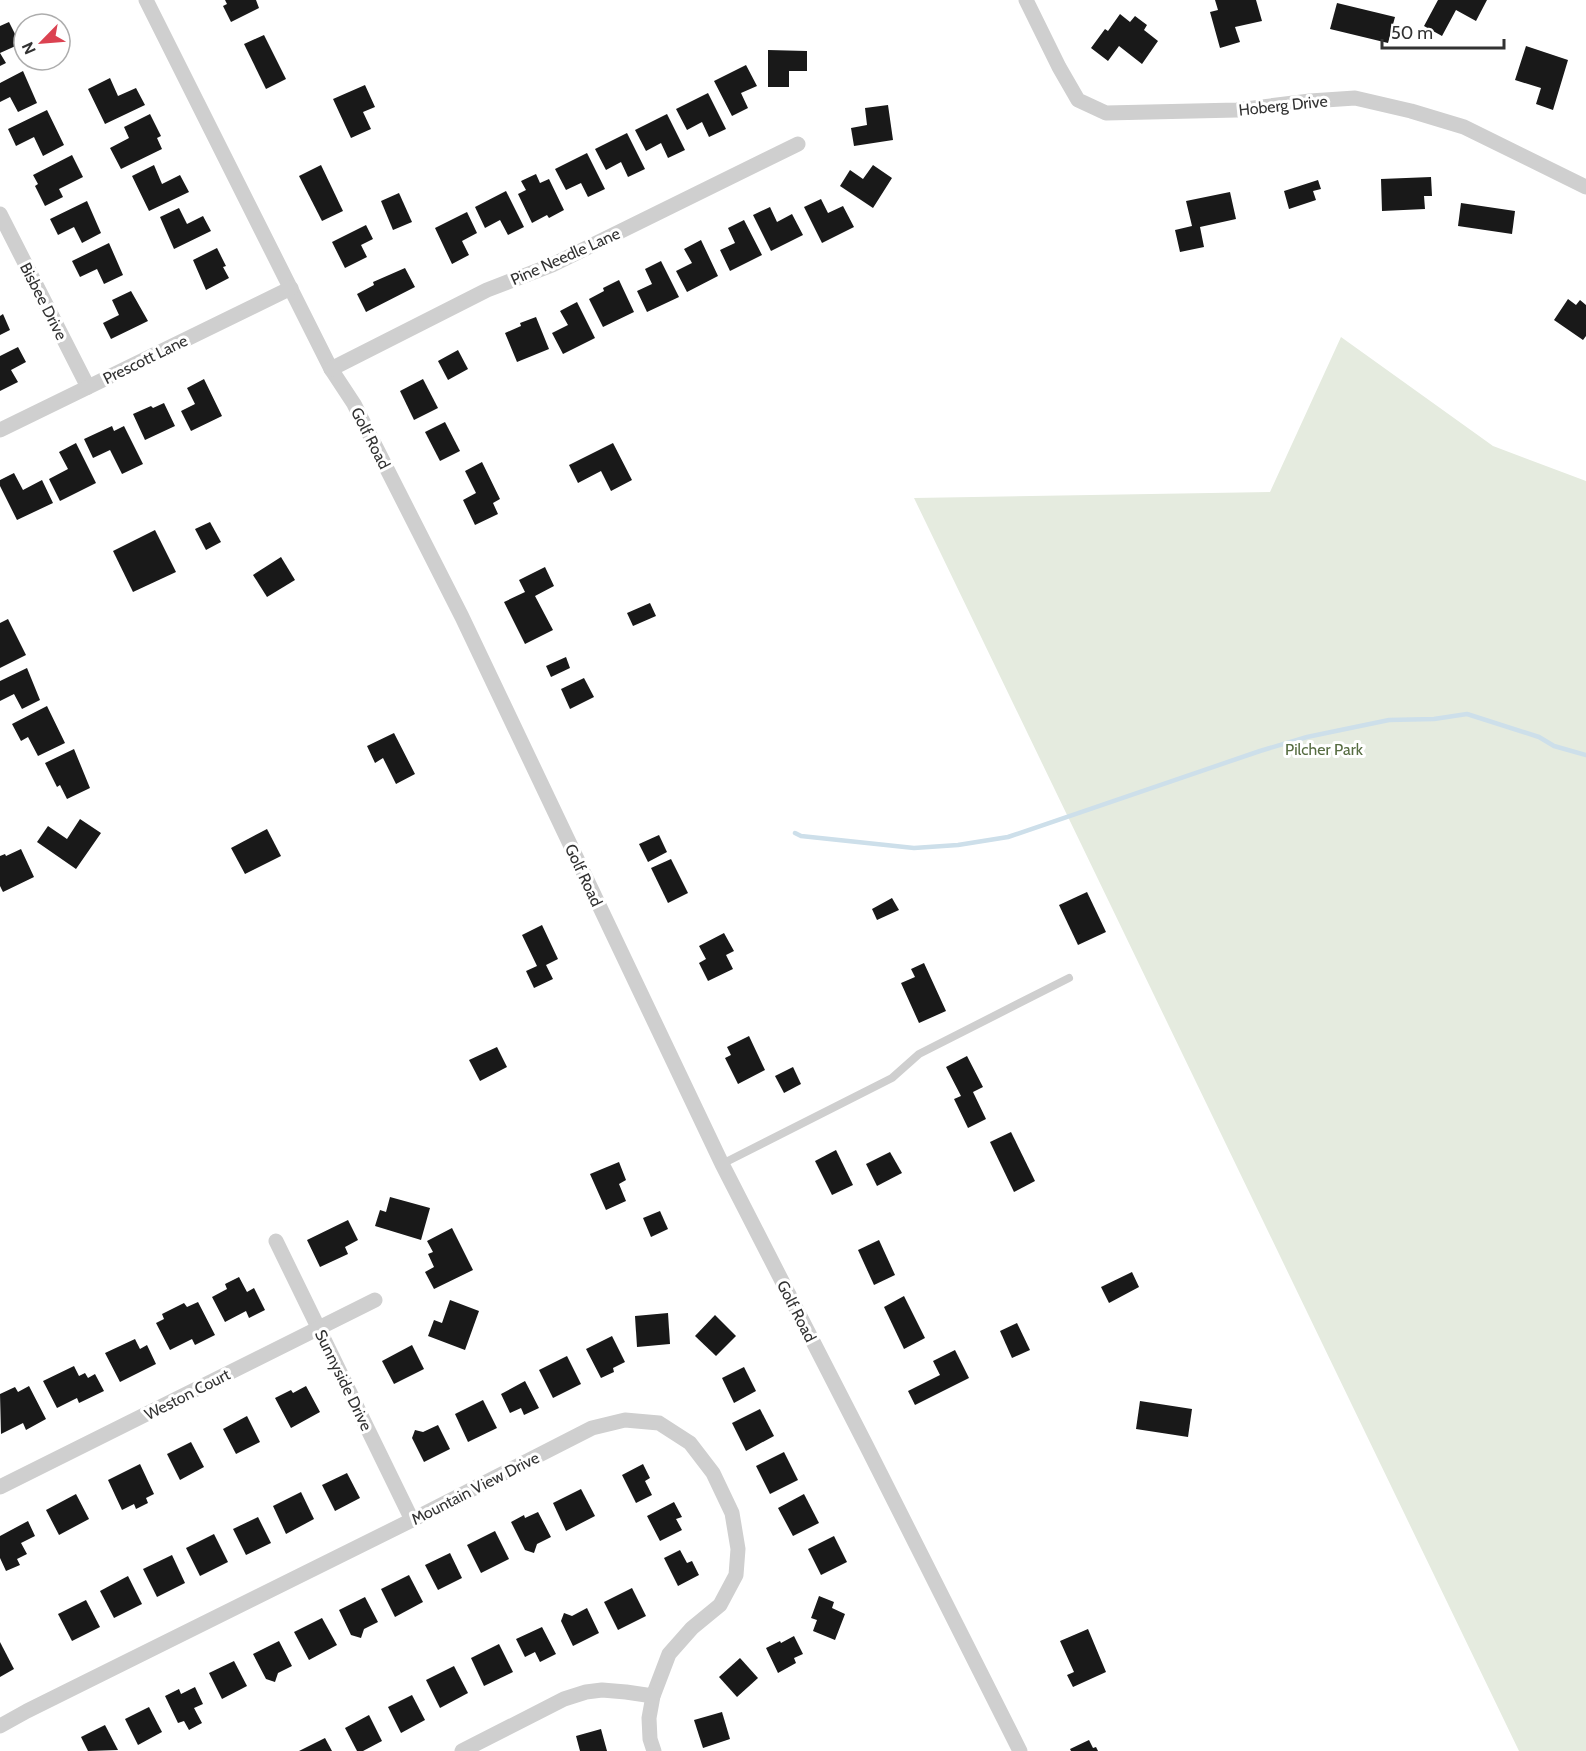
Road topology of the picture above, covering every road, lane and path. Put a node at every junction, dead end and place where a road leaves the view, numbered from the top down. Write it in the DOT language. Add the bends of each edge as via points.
graph roads {
  1 [pos="146,0"];
  2 [pos="1026,0"];
  3 [pos="798,144"];
  4 [pos="1586,187"];
  5 [pos="0,214"];
  6 [pos="291,288"];
  7 [pos="331,369"];
  8 [pos="88,387"];
  9 [pos="0,430"];
  10 [pos="1069,978"];
  11 [pos="722,1164"];
  12 [pos="276,1241"];
  13 [pos="375,1300"];
  14 [pos="319,1328"];
  15 [pos="0,1487"];
  16 [pos="412,1520"];
  17 [pos="653,1696"];
  18 [pos="0,1726"];
  19 [pos="462,1751"];
  20 [pos="654,1751"];
  21 [pos="1020,1751"];
  1 -- 6 [label="street, Golf Road"];
  2 -- 4 [label="street, Hoberg Drive" via="1078,100 1106,113 1237,110 1355,98 1464,127"];
  3 -- 7 [label="street, Pine Needle Lane" via="552,265 487,290"];
  5 -- 8 [label="street, Bisbee Drive"];
  6 -- 7 [label="street, Golf Road"];
  6 -- 8 [label="street, Prescott Lane"];
  7 -- 11 [label="street, Golf Road" via="354,404 462,617"];
  8 -- 9 [label="street, Prescott Lane"];
  10 -- 11 [label="lane" via="919,1054 892,1078"];
  11 -- 21 [label="street, Golf Road"];
  12 -- 14 [label="street, Sunnyside Drive"];
  13 -- 14 [label="street, Weston Court"];
  14 -- 15 [label="street, Weston Court"];
  14 -- 16 [label="street, Sunnyside Drive"];
  16 -- 17 [label="street, Mountain View Drive" via="592,1428 625,1420 659,1423 690,1443 713,1473 732,1513 738,1549 736,1575 720,1605 669,1654"];
  16 -- 18 [label="street, Mountain View Drive"];
  17 -- 19 [label="street" via="586,1692 564,1699"];
  17 -- 20 [label="street, Mountain View Drive" via="649,1718"];
}
